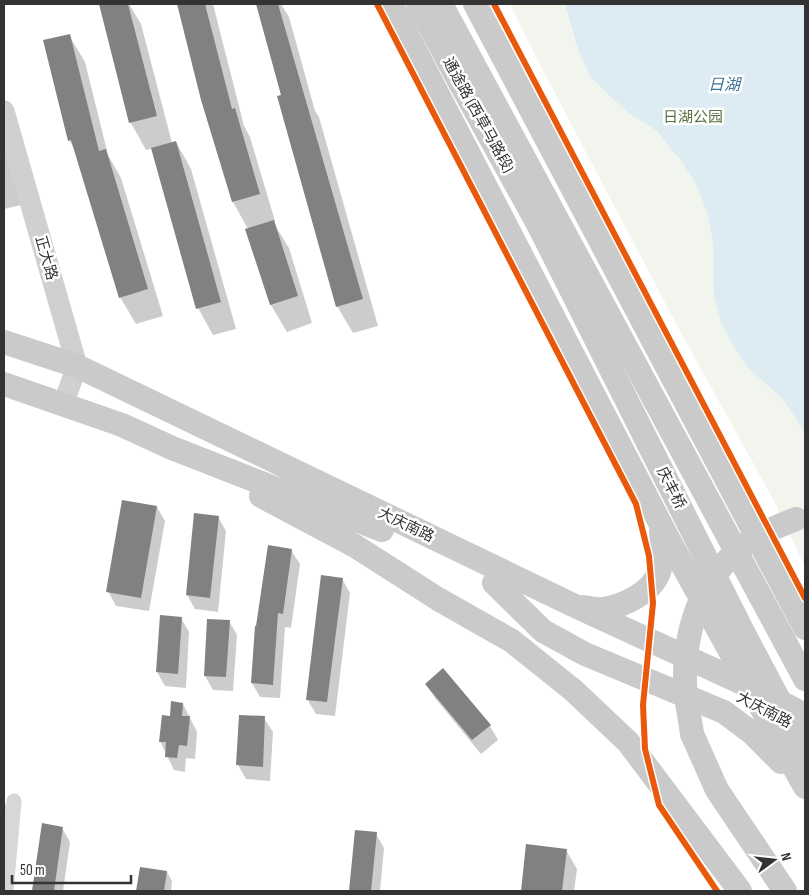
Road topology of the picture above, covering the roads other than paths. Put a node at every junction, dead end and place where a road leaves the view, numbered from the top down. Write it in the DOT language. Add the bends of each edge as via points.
graph roads {
  1 [pos="391,4"];
  2 [pos="418,4"];
  3 [pos="441,4"];
  4 [pos="475,4"];
  5 [pos="4,111"];
  6 [pos="546,219"];
  7 [pos="4,342"];
  8 [pos="77,366"];
  9 [pos="4,384"];
  10 [pos="63,405"];
  11 [pos="172,448"];
  12 [pos="805,517"];
  13 [pos="660,524"];
  14 [pos="494,583"];
  15 [pos="575,606"];
  16 [pos="805,628"];
  17 [pos="805,679"];
  18 [pos="755,696"];
  19 [pos="805,715"];
  20 [pos="805,733"];
  21 [pos="805,749"];
  22 [pos="804,786"];
  23 [pos="14,801"];
  24 [pos="6,891"];
  25 [pos="740,891"];
  26 [pos="785,891"];
  1 -- 13 [label="main road"];
  2 -- 6 [label="main road, 通途路 (西草马路段)" via="458,80"];
  3 -- 6 [label="main road, 通途路 (西草马路段)"];
  4 -- 16 [label="main road"];
  5 -- 8 [label="street, 正大路"];
  6 -- 17 [label="main road, 庆丰桥"];
  6 -- 21 [label="main road, 庆丰桥, bridge" via="742,630"];
  7 -- 8 [label="main road, 大庆南路"];
  8 -- 10 [label="street"];
  8 -- 15 [label="main road, 大庆南路"];
  9 -- 10 [label="main road, 大庆南路"];
  10 -- 11 [label="main road, 大庆南路" via="122,425"];
  11 -- 14 [label="main road, 大庆南路" via="366,522"];
  11 -- 25 [label="main road" via="355,546 512,641 573,690 628,742"];
  12 -- 26 [label="main road, bridge" via="758,535 729,558 703,593 692,619 686,655 685,686 692,734 717,790"];
  13 -- 15 [label="main road" via="663,553 660,570 653,582 625,603 601,610"];
  13 -- 18 [label="main road"];
  14 -- 18 [label="main road, 大庆南路" via="648,656"];
  14 -- 22 [label="main road" via="543,631 585,654 724,712 752,733"];
  15 -- 18 [label="main road, 大庆南路"];
  18 -- 19 [label="main road, 大庆南路"];
  18 -- 20 [label="main road, 大庆南路"];
  18 -- 22 [label="main road"];
  23 -- 24 [label="street"];
}
